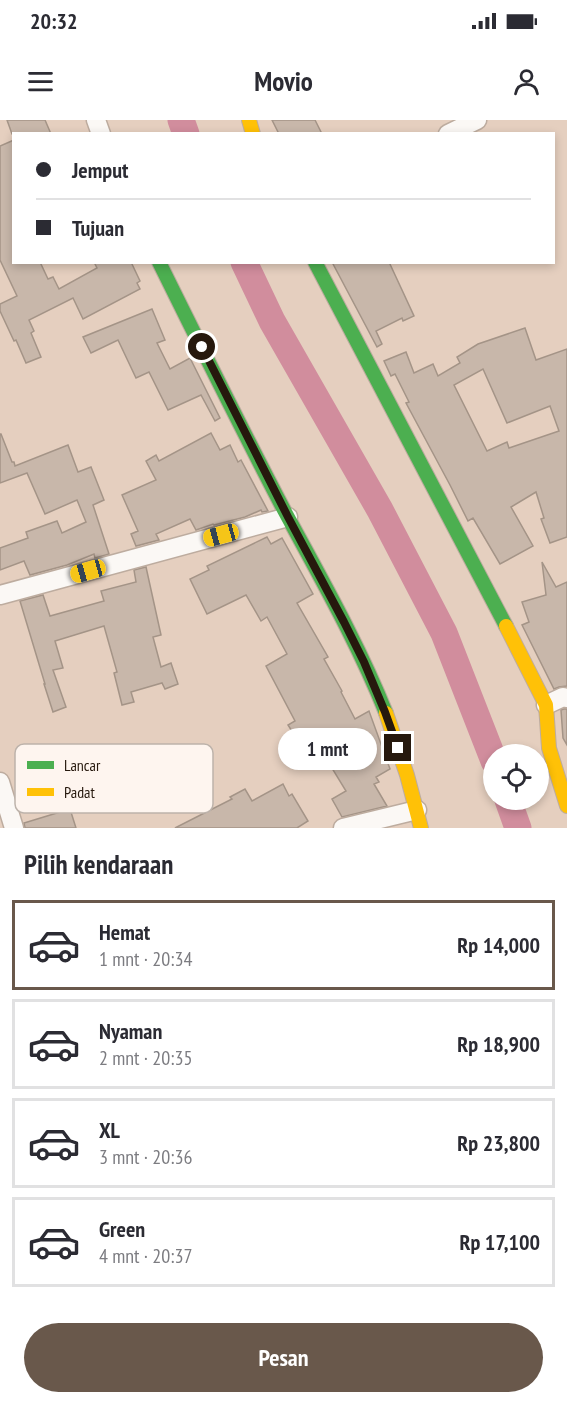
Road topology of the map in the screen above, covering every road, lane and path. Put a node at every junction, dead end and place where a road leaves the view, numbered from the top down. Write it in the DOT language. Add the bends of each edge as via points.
graph roads {
  1 [pos="477,120"];
  2 [pos="452,132"];
  3 [pos="160,264"];
  4 [pos="316,264"];
  5 [pos="288,517"];
  6 [pos="0,595"];
  7 [pos="567,698"];
  8 [pos="546,705"];
  9 [pos="0,782"];
  10 [pos="567,806"];
  11 [pos="417,810"];
  12 [pos="14,828"];
  13 [pos="343,828"];
  14 [pos="421,828"];
  1 -- 2 [label="street"];
  3 -- 5 [label="street"];
  4 -- 8 [label="street"];
  5 -- 6 [label="street"];
  5 -- 11 [label="street" via="364,662 405,765"];
  7 -- 8 [label="street"];
  8 -- 10 [label="street" via="549,748"];
  9 -- 12 [label="street"];
  11 -- 13 [label="street"];
  11 -- 14 [label="street"];
}
